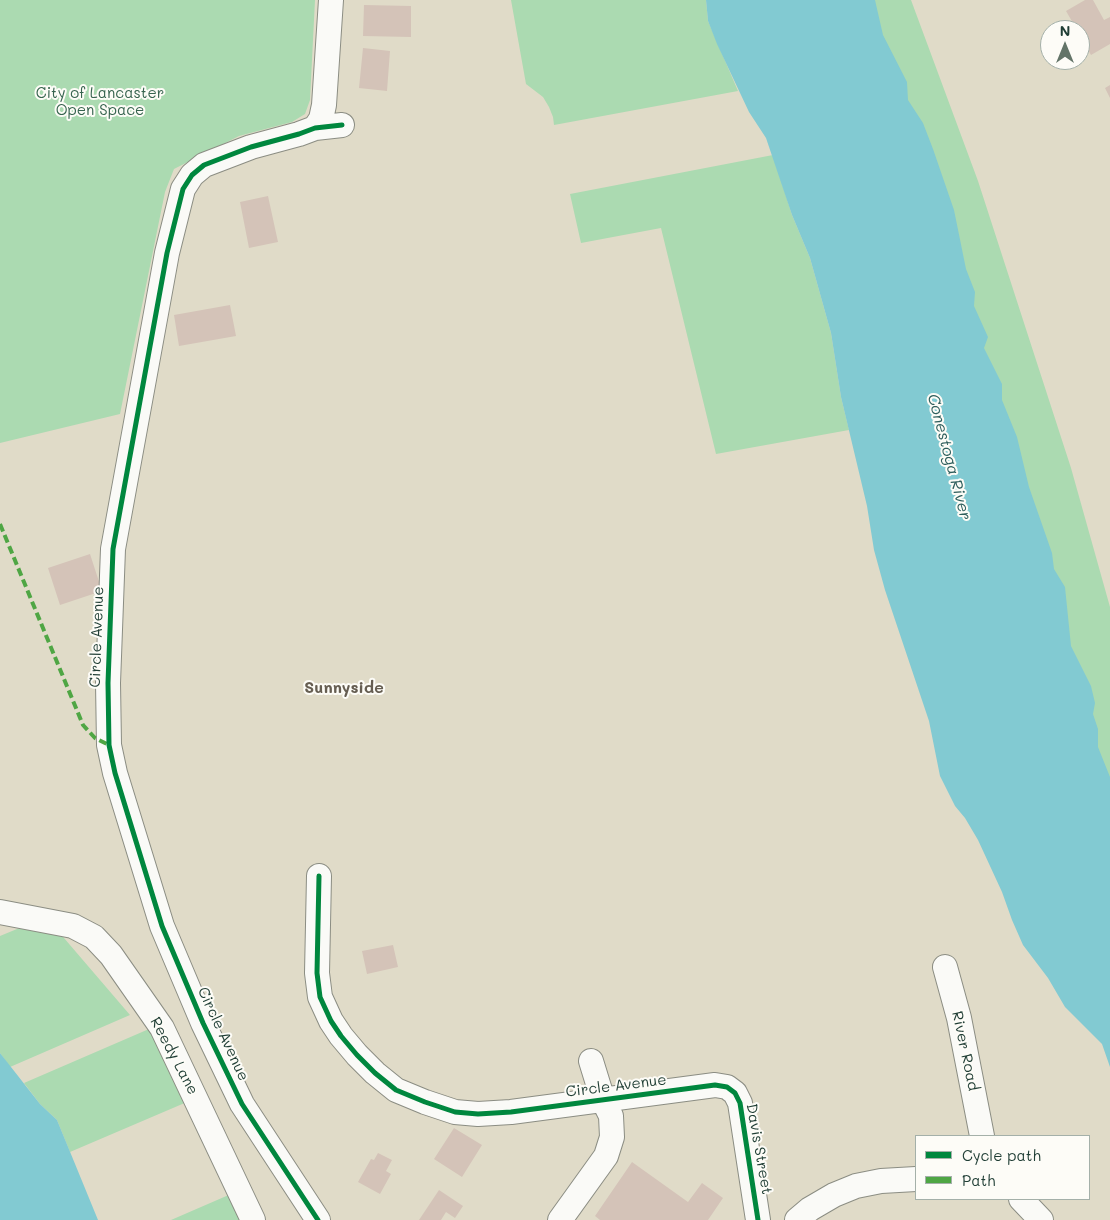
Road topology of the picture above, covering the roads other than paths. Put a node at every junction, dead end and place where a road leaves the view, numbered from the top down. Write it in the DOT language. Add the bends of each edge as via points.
graph roads {
  1 [pos="331,0"];
  2 [pos="342,124"];
  3 [pos="315,128"];
  4 [pos="319,876"];
  5 [pos="0,912"];
  6 [pos="945,967"];
  7 [pos="591,1061"];
  8 [pos="727,1087"];
  9 [pos="603,1100"];
  10 [pos="982,1135"];
  11 [pos="915,1179"];
  12 [pos="1022,1200"];
  13 [pos="253,1220"];
  14 [pos="318,1220"];
  15 [pos="560,1220"];
  16 [pos="758,1220"];
  17 [pos="797,1220"];
  18 [pos="1041,1220"];
  1 -- 3 [label="street" via="324,106"];
  2 -- 3 [label="street, Circle Avenue"];
  3 -- 14 [label="street, Circle Avenue" via="204,165 183,189 167,253 113,549 108,683 109,745 162,926 202,1024 242,1104"];
  4 -- 9 [label="street, Circle Avenue" via="317,973 320,996 341,1036 375,1073 396,1090 455,1112 478,1114"];
  5 -- 13 [label="street, Reedy Lane" via="73,926 94,938 111,955 162,1028"];
  6 -- 10 [label="street, River Road" via="959,1018"];
  7 -- 9 [label="street"];
  8 -- 9 [label="street, Circle Avenue" via="715,1085"];
  8 -- 16 [label="street, Davis Street" via="740,1103"];
  9 -- 15 [label="street" via="610,1116 612,1137 606,1156"];
  11 -- 17 [label="street" via="856,1186 834,1195"];
  12 -- 18 [label="street"];
}
